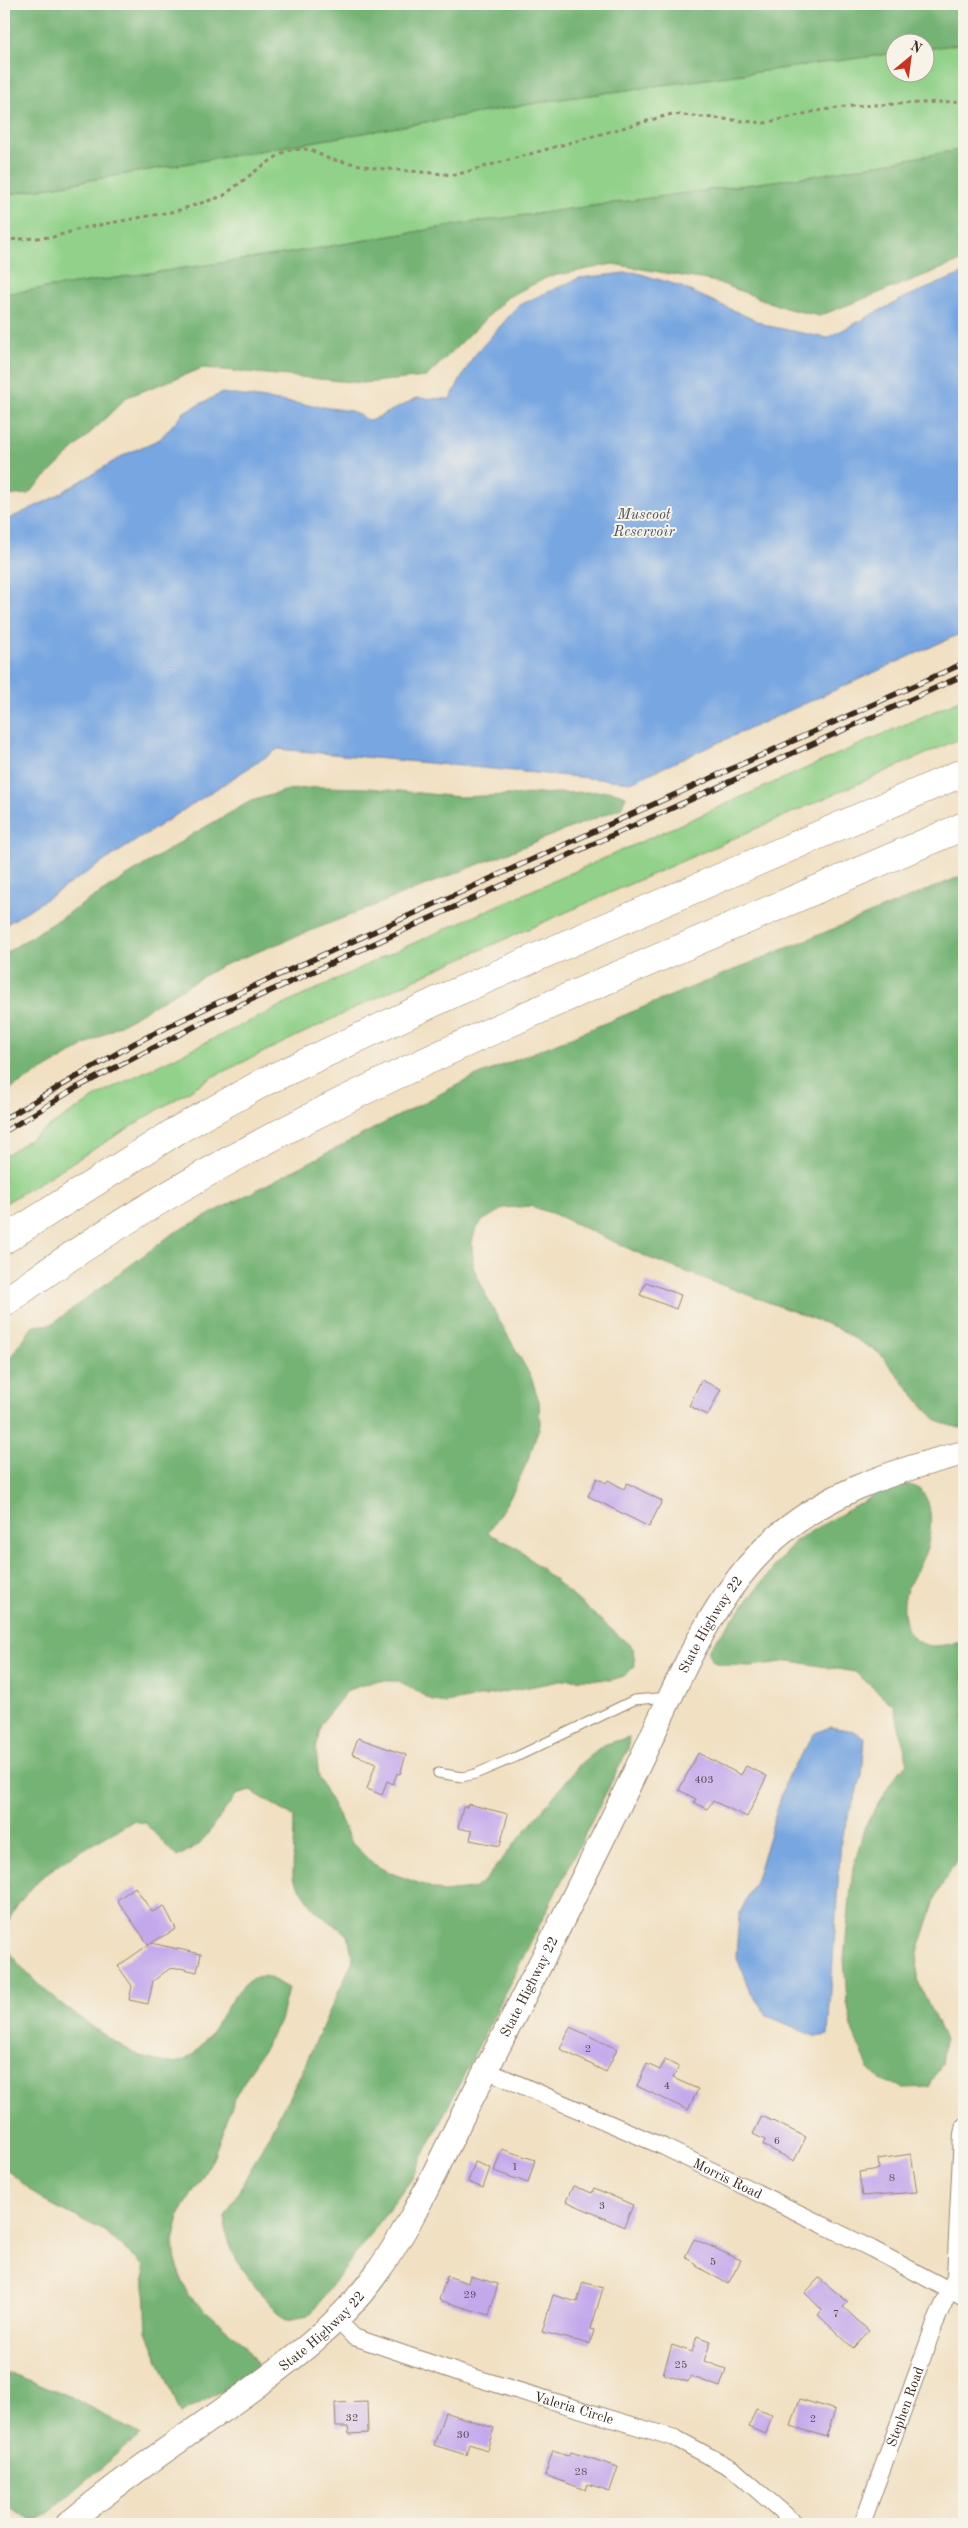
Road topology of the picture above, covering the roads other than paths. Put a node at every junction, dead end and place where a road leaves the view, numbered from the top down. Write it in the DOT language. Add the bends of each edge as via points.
graph roads {
  1 [pos="964,772"];
  2 [pos="964,826"];
  3 [pos="4,1240"];
  4 [pos="4,1303"];
  5 [pos="964,1453"];
  6 [pos="671,1697"];
  7 [pos="438,1773"];
  8 [pos="486,2070"];
  9 [pos="964,2126"];
  10 [pos="948,2290"];
  11 [pos="964,2298"];
  12 [pos="337,2320"];
  13 [pos="68,2524"];
  14 [pos="796,2524"];
  15 [pos="862,2524"];
  1 -- 3 [label="highway" via="452,994 275,1076 90,1183"];
  2 -- 4 [label="highway" via="473,1040 298,1122 116,1226"];
  5 -- 6 [label="main road, State Highway 22" via="862,1485 833,1498 788,1529 764,1549 723,1600"];
  6 -- 7 [label="lane" via="634,1700 516,1758 475,1774"];
  6 -- 8 [label="main road, State Highway 22"];
  8 -- 10 [label="street, Morris Road" via="664,2147"];
  8 -- 12 [label="main road, State Highway 22" via="391,2252"];
  9 -- 10 [label="street, Stephen Road" via="955,2277"];
  10 -- 11 [label="street, Morris Road"];
  10 -- 15 [label="street, Stephen Road"];
  12 -- 13 [label="main road, State Highway 22" via="296,2357"];
  12 -- 14 [label="street, Valeria Circle" via="354,2337 675,2438 733,2469"];
}
